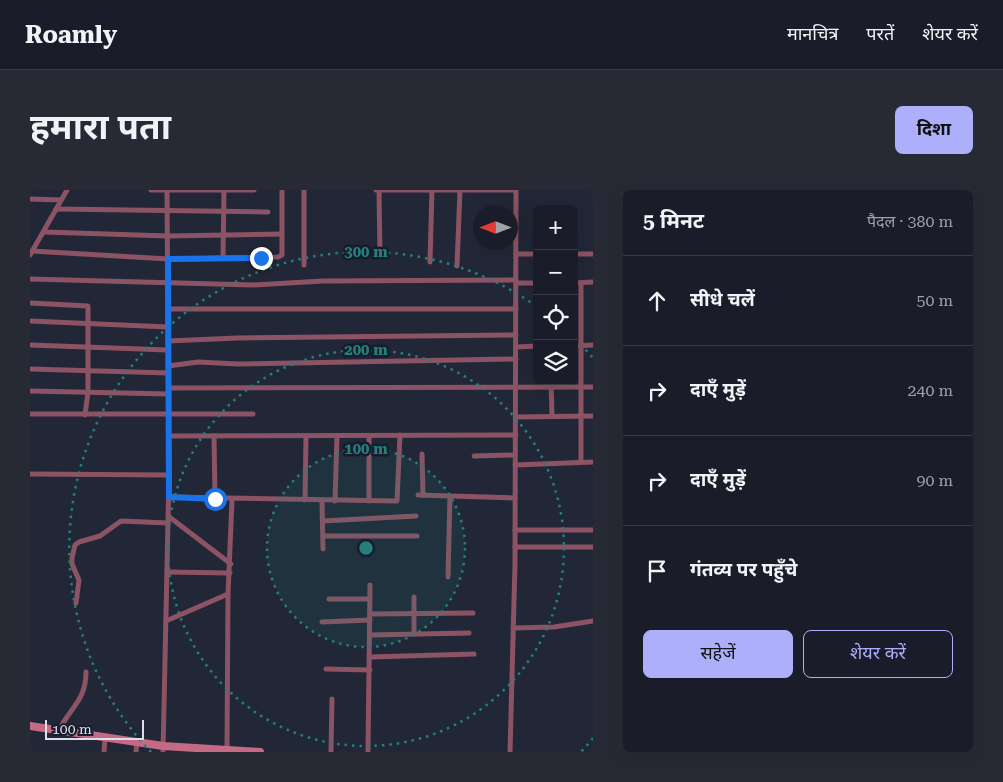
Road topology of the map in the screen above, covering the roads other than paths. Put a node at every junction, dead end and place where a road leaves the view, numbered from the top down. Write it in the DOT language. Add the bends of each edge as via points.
graph roads {
  1 [pos="67,190"];
  2 [pos="151,190"];
  3 [pos="167,190"];
  4 [pos="216,190"];
  5 [pos="224,190"];
  6 [pos="254,190"];
  7 [pos="282,190"];
  8 [pos="304,190"];
  9 [pos="378,190"];
  10 [pos="401,190"];
  11 [pos="432,190"];
  12 [pos="460,190"];
  13 [pos="516,190"];
  14 [pos="485,191"];
  15 [pos="30,199"];
  16 [pos="61,200"];
  17 [pos="56,209"];
  18 [pos="167,212"];
  19 [pos="268,212"];
  20 [pos="224,213"];
  21 [pos="44,232"];
  22 [pos="282,234"];
  23 [pos="223,235"];
  24 [pos="168,236"];
  25 [pos="31,253"];
  26 [pos="516,254"];
  27 [pos="533,254"];
  28 [pos="578,254"];
  29 [pos="593,254"];
  30 [pos="380,257"];
  31 [pos="223,258"];
  32 [pos="168,259"];
  33 [pos="430,262"];
  34 [pos="304,265"];
  35 [pos="457,266"];
  36 [pos="30,279"];
  37 [pos="167,282"];
  38 [pos="516,282"];
  39 [pos="578,282"];
  40 [pos="581,282"];
  41 [pos="593,282"];
  42 [pos="533,283"];
  43 [pos="30,303"];
  44 [pos="516,309"];
  45 [pos="168,310"];
  46 [pos="30,321"];
  47 [pos="88,323"];
  48 [pos="168,327"];
  49 [pos="516,335"];
  50 [pos="168,341"];
  51 [pos="30,345"];
  52 [pos="593,345"];
  53 [pos="88,346"];
  54 [pos="516,346"];
  55 [pos="533,346"];
  56 [pos="578,346"];
  57 [pos="582,346"];
  58 [pos="168,350"];
  59 [pos="516,360"];
  60 [pos="168,366"];
  61 [pos="30,369"];
  62 [pos="88,371"];
  63 [pos="169,373"];
  64 [pos="582,387"];
  65 [pos="593,387"];
  66 [pos="551,388"];
  67 [pos="516,389"];
  68 [pos="30,391"];
  69 [pos="169,391"];
  70 [pos="88,392"];
  71 [pos="30,414"];
  72 [pos="85,414"];
  73 [pos="169,414"];
  74 [pos="253,414"];
  75 [pos="552,416"];
  76 [pos="583,416"];
  77 [pos="593,416"];
  78 [pos="516,417"];
  79 [pos="400,435"];
  80 [pos="516,435"];
  81 [pos="169,436"];
  82 [pos="214,436"];
  83 [pos="306,436"];
  84 [pos="337,436"];
  85 [pos="369,436"];
  86 [pos="422,454"];
  87 [pos="515,455"];
  88 [pos="474,456"];
  89 [pos="581,462"];
  90 [pos="593,462"];
  91 [pos="515,465"];
  92 [pos="30,474"];
  93 [pos="169,475"];
  94 [pos="450,496"];
  95 [pos="169,497"];
  96 [pos="515,498"];
  97 [pos="215,499"];
  98 [pos="232,500"];
  99 [pos="305,500"];
  100 [pos="322,500"];
  101 [pos="335,501"];
  102 [pos="369,501"];
  103 [pos="168,516"];
  104 [pos="416,516"];
  105 [pos="322,521"];
  106 [pos="168,523"];
  107 [pos="515,530"];
  108 [pos="593,530"];
  109 [pos="323,536"];
  110 [pos="417,536"];
  111 [pos="515,547"];
  112 [pos="593,547"];
  113 [pos="323,549"];
  114 [pos="231,564"];
  115 [pos="167,572"];
  116 [pos="230,573"];
  117 [pos="448,577"];
  118 [pos="370,585"];
  119 [pos="228,594"];
  120 [pos="414,597"];
  121 [pos="329,599"];
  122 [pos="370,599"];
  123 [pos="76,604"];
  124 [pos="473,613"];
  125 [pos="370,614"];
  126 [pos="414,614"];
  127 [pos="370,620"];
  128 [pos="166,621"];
  129 [pos="593,621"];
  130 [pos="322,622"];
  131 [pos="513,628"];
  132 [pos="468,632"];
  133 [pos="414,634"];
  134 [pos="370,635"];
  135 [pos="474,654"];
  136 [pos="370,657"];
  137 [pos="326,670"];
  138 [pos="370,670"];
  139 [pos="86,672"];
  140 [pos="332,699"];
  141 [pos="30,726"];
  142 [pos="60,730"];
  143 [pos="105,737"];
  144 [pos="137,742"];
  145 [pos="163,749"];
  146 [pos="227,749"];
  147 [pos="104,752"];
  148 [pos="136,752"];
  149 [pos="260,752"];
  150 [pos="331,752"];
  151 [pos="368,752"];
  152 [pos="510,752"];
  1 -- 16 [label="street"];
  2 -- 3 [label="street"];
  3 -- 4 [label="street"];
  3 -- 18 [label="street"];
  4 -- 5 [label="street"];
  5 -- 6 [label="street"];
  5 -- 20 [label="street"];
  7 -- 22 [label="street"];
  8 -- 34 [label="street"];
  9 -- 10 [label="street"];
  9 -- 30 [label="street"];
  10 -- 11 [label="street"];
  11 -- 12 [label="street"];
  11 -- 33 [label="street"];
  12 -- 14 [label="street"];
  12 -- 35 [label="street"];
  13 -- 14 [label="street"];
  13 -- 26 [label="street"];
  15 -- 16 [label="street"];
  16 -- 17 [label="street"];
  17 -- 18 [label="street"];
  17 -- 21 [label="street"];
  18 -- 20 [label="street"];
  18 -- 24 [label="street"];
  19 -- 20 [label="street"];
  20 -- 23 [label="street"];
  21 -- 24 [label="street"];
  21 -- 25 [label="street"];
  22 -- 23 [label="street"];
  22 -- 31 [label="street" via="281,257"];
  23 -- 24 [label="street"];
  23 -- 31 [label="street"];
  24 -- 32 [label="street"];
  25 -- 32 [label="street"];
  26 -- 27 [label="street"];
  26 -- 38 [label="street"];
  28 -- 29 [label="street"];
  31 -- 32 [label="street"];
  32 -- 37 [label="street"];
  36 -- 37 [label="street"];
  37 -- 38 [label="street" via="253,285 323,281"];
  37 -- 45 [label="street"];
  38 -- 42 [label="street"];
  38 -- 44 [label="street"];
  39 -- 40 [label="street"];
  40 -- 41 [label="street"];
  40 -- 57 [label="street"];
  43 -- 47 [label="street" via="88,305"];
  44 -- 45 [label="street"];
  44 -- 49 [label="street"];
  45 -- 48 [label="street"];
  46 -- 47 [label="street"];
  47 -- 48 [label="street"];
  47 -- 53 [label="street"];
  48 -- 50 [label="street"];
  49 -- 50 [label="street"];
  49 -- 54 [label="street"];
  50 -- 58 [label="street"];
  51 -- 53 [label="street"];
  52 -- 57 [label="street"];
  53 -- 58 [label="street"];
  53 -- 62 [label="street"];
  54 -- 55 [label="street"];
  54 -- 59 [label="street"];
  56 -- 57 [label="street"];
  57 -- 64 [label="street"];
  58 -- 60 [label="street"];
  59 -- 60 [label="street" via="198,362"];
  59 -- 67 [label="street"];
  60 -- 63 [label="street"];
  61 -- 62 [label="street"];
  62 -- 63 [label="street"];
  62 -- 70 [label="street"];
  63 -- 69 [label="street"];
  64 -- 65 [label="street"];
  64 -- 66 [label="street"];
  64 -- 76 [label="street"];
  66 -- 67 [label="street"];
  66 -- 75 [label="street"];
  67 -- 69 [label="street"];
  67 -- 78 [label="street"];
  68 -- 70 [label="street"];
  69 -- 70 [label="street"];
  69 -- 73 [label="street"];
  70 -- 72 [label="street"];
  71 -- 72 [label="street"];
  72 -- 73 [label="street"];
  73 -- 74 [label="street"];
  73 -- 81 [label="street"];
  75 -- 76 [label="street"];
  75 -- 78 [label="street"];
  76 -- 77 [label="street"];
  76 -- 89 [label="street"];
  78 -- 80 [label="street"];
  79 -- 80 [label="street"];
  79 -- 85 [label="street"];
  79 -- 102 [label="street" via="397,502"];
  80 -- 87 [label="street"];
  81 -- 82 [label="street"];
  81 -- 93 [label="street"];
  82 -- 83 [label="street"];
  82 -- 97 [label="street"];
  83 -- 84 [label="street"];
  83 -- 99 [label="street"];
  84 -- 85 [label="street"];
  84 -- 101 [label="street"];
  85 -- 102 [label="street"];
  86 -- 94 [label="street" via="420,495"];
  87 -- 88 [label="street"];
  87 -- 91 [label="street"];
  89 -- 90 [label="street"];
  89 -- 91 [label="street"];
  91 -- 96 [label="street"];
  92 -- 93 [label="street"];
  93 -- 95 [label="street"];
  94 -- 96 [label="street"];
  94 -- 117 [label="street"];
  95 -- 97 [label="street"];
  95 -- 103 [label="street"];
  96 -- 107 [label="street"];
  97 -- 98 [label="street"];
  98 -- 99 [label="street"];
  98 -- 114 [label="street"];
  99 -- 100 [label="street"];
  100 -- 101 [label="street"];
  100 -- 105 [label="street"];
  101 -- 102 [label="street"];
  103 -- 106 [label="street"];
  103 -- 114 [label="street"];
  104 -- 105 [label="street"];
  105 -- 109 [label="street"];
  106 -- 115 [label="street"];
  106 -- 123 [label="street" via="121,521 100,536 79,542 72,558 79,580"];
  107 -- 108 [label="street"];
  107 -- 111 [label="street"];
  109 -- 110 [label="street"];
  109 -- 113 [label="street"];
  111 -- 112 [label="street"];
  111 -- 131 [label="street"];
  114 -- 116 [label="street"];
  115 -- 116 [label="street"];
  115 -- 128 [label="street"];
  116 -- 119 [label="street"];
  118 -- 122 [label="street"];
  119 -- 128 [label="street"];
  119 -- 146 [label="street"];
  120 -- 126 [label="street"];
  121 -- 122 [label="street"];
  122 -- 125 [label="street"];
  124 -- 126 [label="street"];
  125 -- 126 [label="street"];
  125 -- 127 [label="street"];
  126 -- 133 [label="street"];
  127 -- 130 [label="street"];
  127 -- 134 [label="street"];
  128 -- 145 [label="street"];
  129 -- 131 [label="street"];
  131 -- 152 [label="street"];
  132 -- 133 [label="street"];
  133 -- 134 [label="street"];
  134 -- 136 [label="street"];
  135 -- 136 [label="street"];
  136 -- 138 [label="street"];
  137 -- 138 [label="street"];
  138 -- 151 [label="street"];
  139 -- 142 [label="street" via="82,697"];
  140 -- 150 [label="street"];
  141 -- 142 [label="street"];
  142 -- 143 [label="street"];
  143 -- 144 [label="street"];
  143 -- 147 [label="street"];
  144 -- 145 [label="street"];
  144 -- 148 [label="street"];
  145 -- 146 [label="street"];
  146 -- 149 [label="street"];
}
